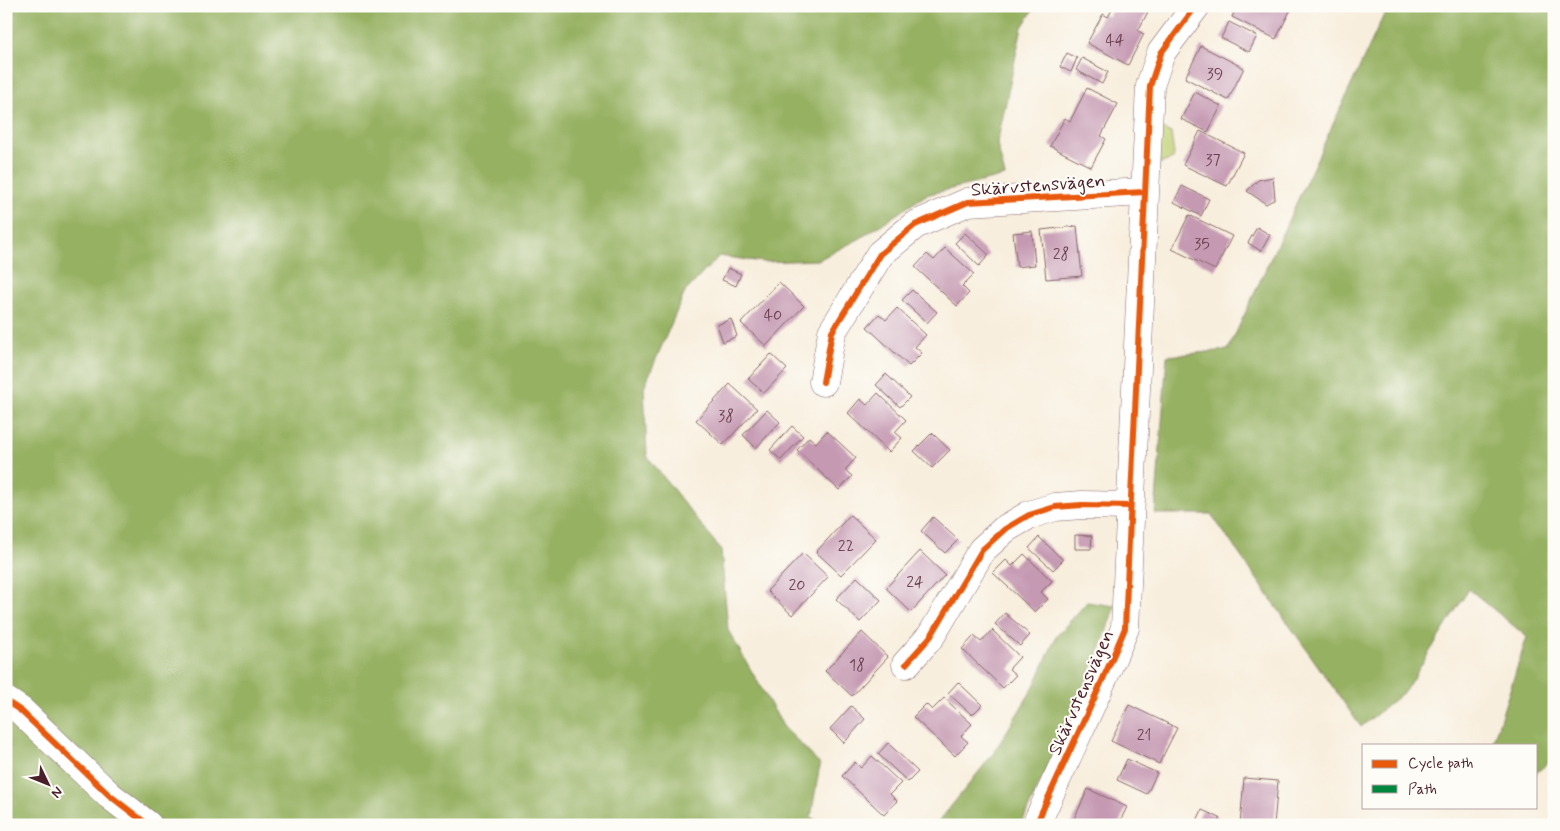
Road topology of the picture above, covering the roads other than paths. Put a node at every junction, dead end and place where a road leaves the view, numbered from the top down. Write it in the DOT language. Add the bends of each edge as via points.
graph roads {
  1 [pos="1196,6"];
  2 [pos="1144,192"];
  3 [pos="823,382"];
  4 [pos="1130,506"];
  5 [pos="906,664"];
  6 [pos="6,700"];
  7 [pos="148,825"];
  8 [pos="1036,825"];
  1 -- 2 [label="street, Skärvstensvägen" via="1161,53 1150,86"];
  2 -- 3 [label="street, Skärvstensvägen" via="968,202 915,225 880,254 832,332"];
  2 -- 4 [label="street, Skärvstensvägen"];
  4 -- 5 [label="street" via="1055,508 1030,515 1005,529 982,550 931,636"];
  4 -- 8 [label="street, Skärvstensvägen" via="1126,628"];
  6 -- 7 [label="street" via="109,795"];
}
